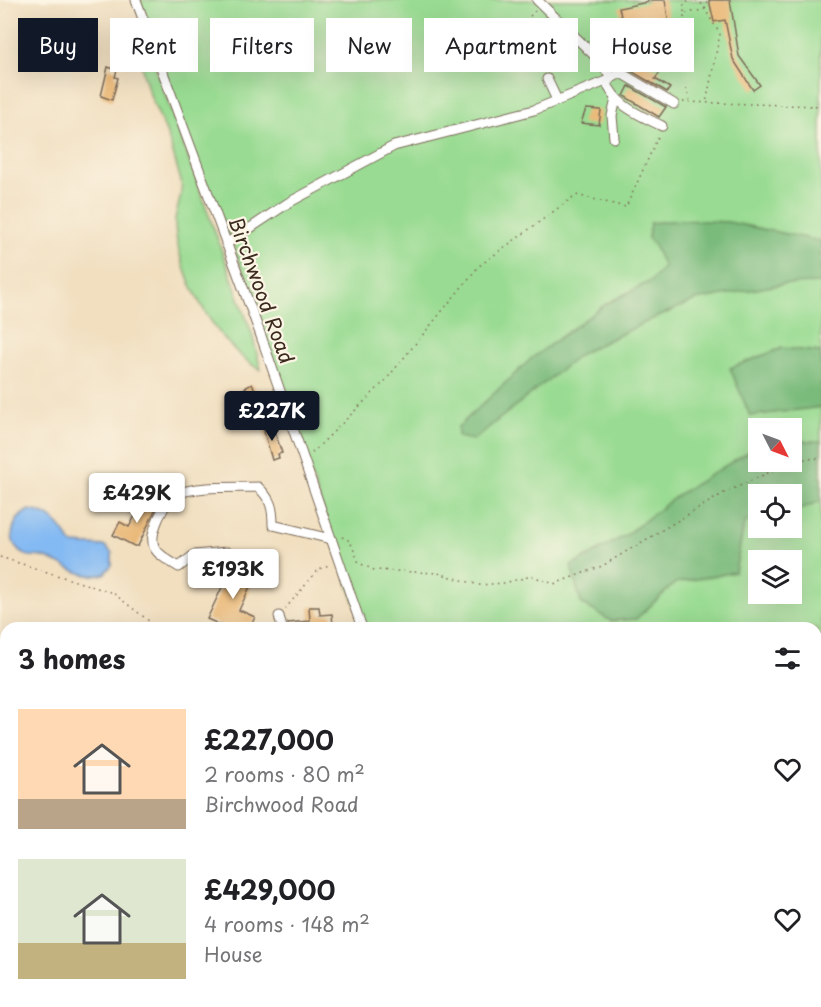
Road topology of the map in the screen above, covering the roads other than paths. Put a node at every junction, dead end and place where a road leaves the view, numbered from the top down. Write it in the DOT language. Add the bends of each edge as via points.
graph roads {
  1 [pos="136,0"];
  2 [pos="537,0"];
  3 [pos="615,72"];
  4 [pos="612,76"];
  5 [pos="547,79"];
  6 [pos="616,99"];
  7 [pos="557,100"];
  8 [pos="674,104"];
  9 [pos="662,126"];
  10 [pos="614,138"];
  11 [pos="226,243"];
  12 [pos="334,538"];
  13 [pos="227,552"];
  14 [pos="279,616"];
  15 [pos="280,622"];
  16 [pos="360,622"];
  1 -- 11 [label="street, Birchwood Road"];
  2 -- 4 [label="street"];
  3 -- 4 [label="street"];
  4 -- 6 [label="street"];
  4 -- 7 [label="street"];
  4 -- 8 [label="street"];
  5 -- 7 [label="street"];
  6 -- 9 [label="street"];
  6 -- 10 [label="street" via="612,116"];
  7 -- 11 [label="street" via="488,123 394,146 288,203"];
  11 -- 12 [label="street, Birchwood Road"];
  12 -- 13 [label="street" via="273,525 273,507 258,487 174,495 164,506 151,534 157,552 179,567 194,555"];
  12 -- 16 [label="street, Birchwood Road"];
  14 -- 15 [label="street"];
}
